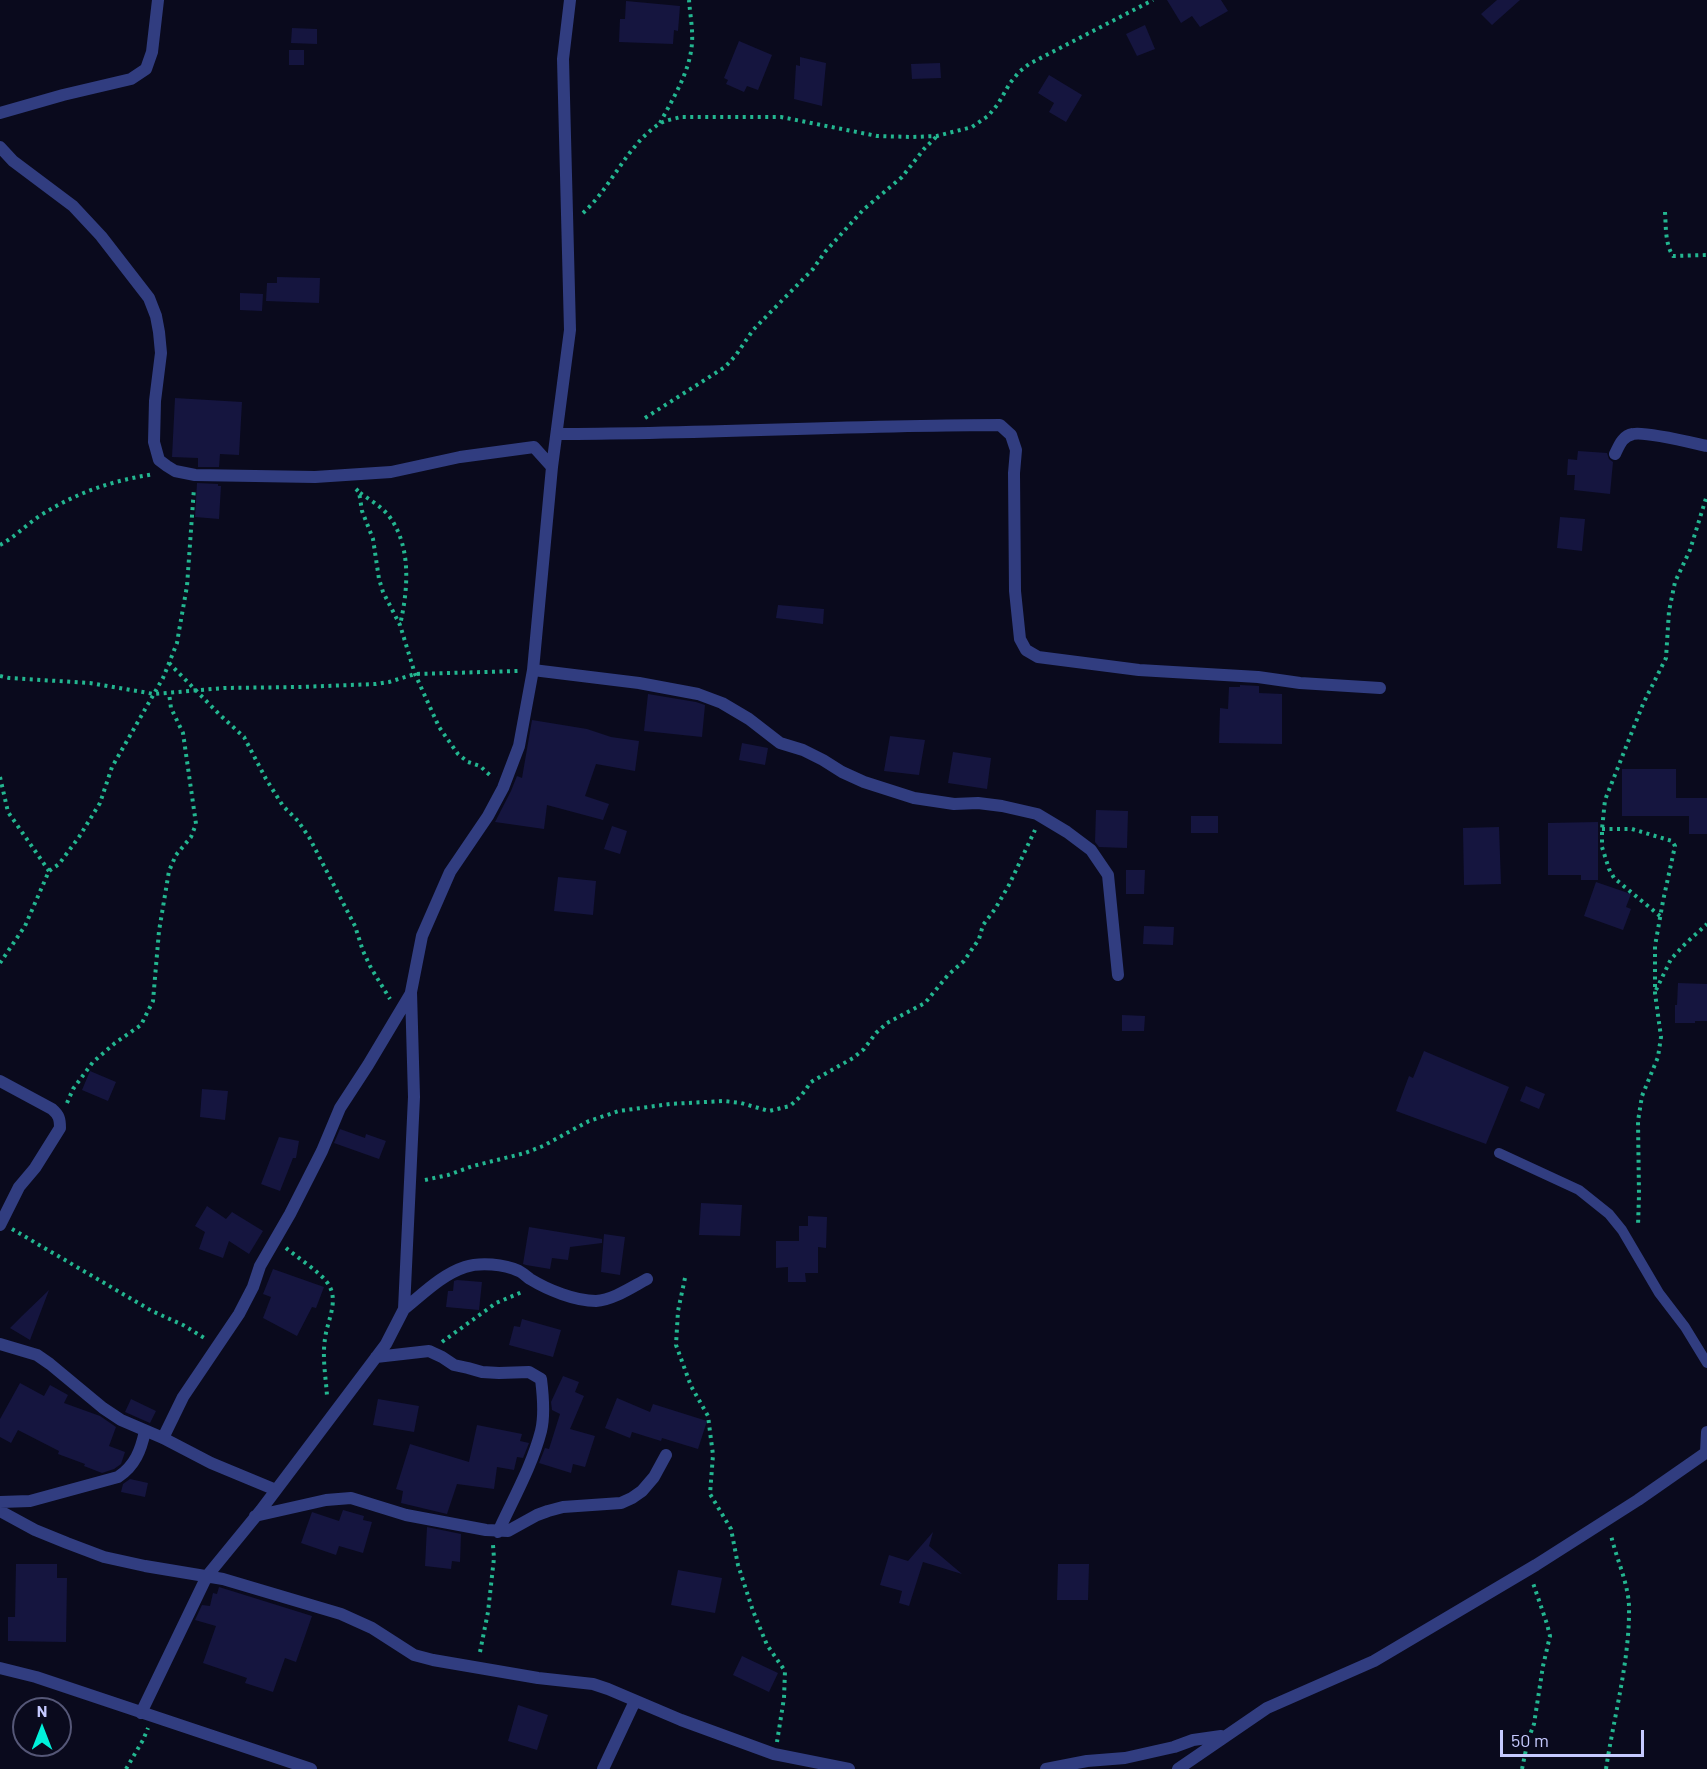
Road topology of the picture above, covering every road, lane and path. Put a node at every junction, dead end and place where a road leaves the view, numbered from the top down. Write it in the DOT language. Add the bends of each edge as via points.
graph roads {
  1 [pos="158,0"];
  2 [pos="570,0"];
  3 [pos="689,0"];
  4 [pos="1153,0"];
  5 [pos="0,112"];
  6 [pos="660,124"];
  7 [pos="937,136"];
  8 [pos="0,147"];
  9 [pos="1665,212"];
  10 [pos="569,226"];
  11 [pos="1707,255"];
  12 [pos="557,434"];
  13 [pos="628,434"];
  14 [pos="1707,446"];
  15 [pos="1615,454"];
  16 [pos="552,467"];
  17 [pos="175,471"];
  18 [pos="195,475"];
  19 [pos="345,475"];
  20 [pos="359,492"];
  21 [pos="1707,495"];
  22 [pos="0,545"];
  23 [pos="400,625"];
  24 [pos="169,663"];
  25 [pos="533,670"];
  26 [pos="416,674"];
  27 [pos="0,676"];
  28 [pos="1380,688"];
  29 [pos="197,690"];
  30 [pos="154,693"];
  31 [pos="169,693"];
  32 [pos="0,777"];
  33 [pos="503,788"];
  34 [pos="1037,814"];
  35 [pos="1602,829"];
  36 [pos="50,871"];
  37 [pos="1660,916"];
  38 [pos="1707,924"];
  39 [pos="0,963"];
  40 [pos="1118,975"];
  41 [pos="411,992"];
  42 [pos="1655,993"];
  43 [pos="400,1011"];
  44 [pos="0,1081"];
  45 [pos="60,1120"];
  46 [pos="1499,1153"];
  47 [pos="410,1183"];
  48 [pos="1,1224"];
  49 [pos="276,1240"];
  50 [pos="1636,1254"];
  51 [pos="686,1278"];
  52 [pos="647,1279"];
  53 [pos="540,1284"];
  54 [pos="404,1309"];
  55 [pos="0,1344"];
  56 [pos="217,1346"];
  57 [pos="429,1351"];
  58 [pos="376,1357"];
  59 [pos="1707,1363"];
  60 [pos="330,1419"];
  61 [pos="145,1431"];
  62 [pos="1707,1432"];
  63 [pos="163,1438"];
  64 [pos="1707,1452"];
  65 [pos="666,1455"];
  66 [pos="276,1490"];
  67 [pos="0,1502"];
  68 [pos="0,1511"];
  69 [pos="255,1516"];
  70 [pos="1608,1519"];
  71 [pos="492,1531"];
  72 [pos="1530,1568"];
  73 [pos="207,1576"];
  74 [pos="0,1668"];
  75 [pos="487,1669"];
  76 [pos="635,1701"];
  77 [pos="146,1715"];
  78 [pos="1226,1735"];
  79 [pos="774,1754"];
  80 [pos="126,1769"];
  81 [pos="310,1769"];
  82 [pos="603,1769"];
  83 [pos="849,1769"];
  84 [pos="1046,1769"];
  85 [pos="1178,1769"];
  86 [pos="1522,1769"];
  87 [pos="1606,1769"];
  1 -- 5 [label="street" via="146,69 131,79"];
  2 -- 10 [label="street" via="563,59"];
  3 -- 6 [label="path" via="690,57"];
  4 -- 7 [label="path" via="1029,64 1010,83 988,116 972,127"];
  6 -- 7 [label="path" via="681,117 774,116 877,136"];
  6 -- 10 [label="path"];
  7 -- 13 [label="path" via="902,177 863,210 813,269 753,330 725,367 648,415"];
  8 -- 17 [label="street" via="73,206 149,298 156,316 161,353 154,442 159,460"];
  9 -- 11 [label="path" via="1673,256"];
  10 -- 12 [label="street" via="570,330"];
  12 -- 13 [label="street"];
  12 -- 16 [label="street"];
  13 -- 28 [label="street" via="1000,425 1011,435 1016,450 1016,591 1020,639 1026,650 1038,657 1138,670"];
  14 -- 15 [label="street" via="1633,434 1622,440"];
  16 -- 19 [label="street" via="534,447 391,472"];
  16 -- 25 [label="street"];
  17 -- 18 [label="street"];
  17 -- 22 [label="path" via="93,488 41,515"];
  18 -- 19 [label="street"];
  18 -- 24 [label="path" via="186,586 177,643"];
  19 -- 20 [label="path"];
  20 -- 23 [label="path" via="374,539 383,592"];
  20 -- 23 [label="path" via="389,516 399,534 406,571"];
  21 -- 35 [label="path" via="1690,550 1675,582 1666,658 1605,800"];
  23 -- 26 [label="path"];
  24 -- 29 [label="path"];
  24 -- 30 [label="path"];
  25 -- 26 [label="path"];
  25 -- 33 [label="street" via="519,746"];
  25 -- 34 [label="street" via="698,694 731,708 780,743 803,750 864,782 914,798 1002,806"];
  26 -- 29 [label="path" via="376,684"];
  26 -- 33 [label="path" via="439,727 458,754 487,771"];
  27 -- 30 [label="path"];
  29 -- 31 [label="path"];
  29 -- 43 [label="path" via="244,737 283,806 309,837 355,926 371,968"];
  30 -- 31 [label="path"];
  30 -- 36 [label="path" via="112,767 100,803 79,837"];
  31 -- 45 [label="path" via="171,708 183,733 196,824 169,871 153,1001 141,1025 93,1062 73,1089"];
  32 -- 36 [label="path" via="8,812"];
  33 -- 41 [label="street" via="450,872 422,936"];
  34 -- 40 [label="street" via="1091,850 1108,875"];
  34 -- 47 [label="path" via="1033,838 964,962 925,1002 887,1023 864,1049 811,1082 790,1106 769,1111 724,1101 619,1111 589,1121 525,1153"];
  35 -- 37 [label="path" via="1602,847 1614,878"];
  35 -- 37 [label="path" via="1632,829 1672,841 1675,846"];
  36 -- 39 [label="path" via="25,926"];
  37 -- 42 [label="path" via="1655,946"];
  38 -- 42 [label="path" via="1671,959"];
  41 -- 43 [label="street"];
  41 -- 47 [label="street" via="414,1097"];
  42 -- 50 [label="path" via="1661,1037 1638,1120"];
  43 -- 49 [label="street" via="340,1107"];
  44 -- 45 [label="street" via="52,1109"];
  45 -- 48 [label="street" via="60,1128 19,1187"];
  46 -- 50 [label="lane" via="1579,1190 1609,1214"];
  47 -- 54 [label="street"];
  48 -- 56 [label="path"];
  49 -- 56 [label="street" via="239,1314"];
  49 -- 60 [label="path" via="326,1281 332,1294 332,1313 324,1339"];
  50 -- 59 [label="lane"];
  51 -- 79 [label="path" via="678,1311 676,1345 690,1386 708,1416 713,1455 710,1494 731,1529 738,1565 767,1645 785,1671"];
  52 -- 53 [label="street" via="598,1301 566,1295"];
  53 -- 54 [label="street" via="519,1271 482,1264 455,1271"];
  53 -- 57 [label="path" via="496,1303"];
  54 -- 58 [label="street"];
  55 -- 61 [label="street" via="37,1355 103,1408"];
  56 -- 63 [label="street" via="183,1397"];
  57 -- 58 [label="street"];
  57 -- 71 [label="street" via="454,1365 482,1372 529,1372 541,1379 541,1431 524,1475"];
  58 -- 60 [label="street"];
  60 -- 66 [label="street"];
  61 -- 63 [label="street"];
  61 -- 67 [label="street" via="135,1461 118,1477 30,1501"];
  62 -- 64 [label="street"];
  63 -- 66 [label="street"];
  64 -- 70 [label="street"];
  65 -- 71 [label="street" via="642,1491 621,1503 563,1507 537,1515 508,1531"];
  66 -- 69 [label="street"];
  68 -- 73 [label="street" via="35,1530 104,1557"];
  69 -- 71 [label="street" via="351,1498 406,1515"];
  69 -- 73 [label="street"];
  70 -- 72 [label="street"];
  70 -- 87 [label="path" via="1629,1605"];
  71 -- 75 [label="path" via="494,1558 479,1651"];
  72 -- 78 [label="street" via="1374,1661 1267,1708"];
  72 -- 86 [label="path" via="1550,1636"];
  73 -- 75 [label="street" via="341,1614 414,1654"];
  73 -- 77 [label="street"];
  74 -- 77 [label="street"];
  75 -- 76 [label="street" via="593,1684"];
  76 -- 79 [label="street"];
  76 -- 82 [label="street"];
  77 -- 80 [label="path" via="143,1740"];
  77 -- 81 [label="street"];
  78 -- 84 [label="street" via="1125,1758"];
  78 -- 85 [label="street"];
  79 -- 83 [label="street"];
}
